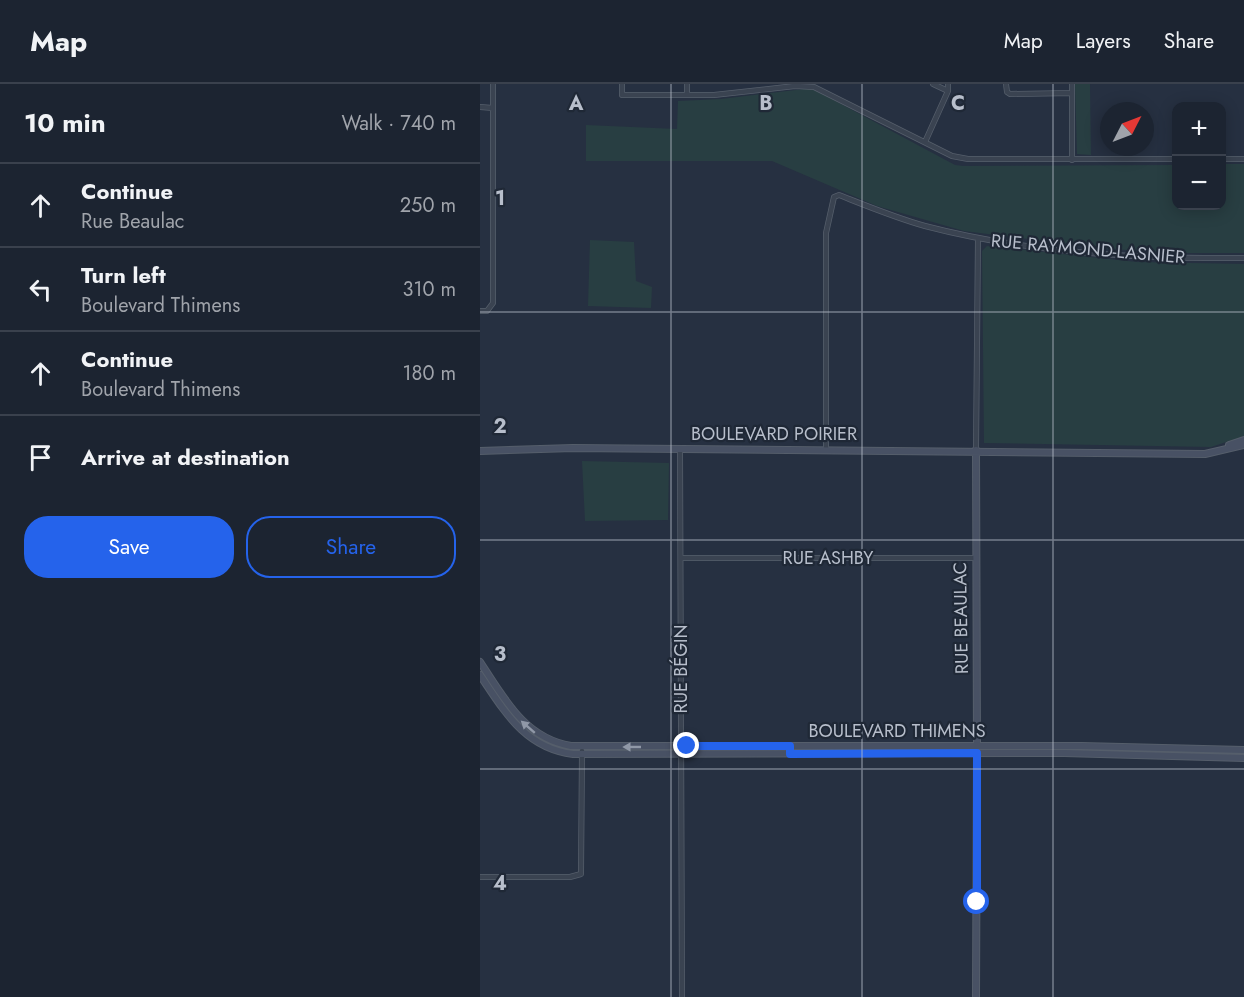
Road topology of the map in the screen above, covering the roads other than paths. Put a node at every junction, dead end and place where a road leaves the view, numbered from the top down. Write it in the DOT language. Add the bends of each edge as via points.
graph roads {
  1 [pos="493,84"];
  2 [pos="622,84"];
  3 [pos="687,84"];
  4 [pos="933,84"];
  5 [pos="948,84"];
  6 [pos="1006,84"];
  7 [pos="1072,84"];
  8 [pos="948,91"];
  9 [pos="1072,93"];
  10 [pos="687,94"];
  11 [pos="480,107"];
  12 [pos="493,108"];
  13 [pos="925,142"];
  14 [pos="1172,159"];
  15 [pos="1226,159"];
  16 [pos="1244,159"];
  17 [pos="1072,160"];
  18 [pos="978,238"];
  19 [pos="1244,258"];
  20 [pos="480,311"];
  21 [pos="1244,440"];
  22 [pos="1244,445"];
  23 [pos="480,449"];
  24 [pos="680,449"];
  25 [pos="826,449"];
  26 [pos="976,450"];
  27 [pos="1043,450"];
  28 [pos="681,558"];
  29 [pos="975,558"];
  30 [pos="480,662"];
  31 [pos="480,675"];
  32 [pos="681,746"];
  33 [pos="737,746"];
  34 [pos="790,746"];
  35 [pos="582,747"];
  36 [pos="977,749"];
  37 [pos="1244,750"];
  38 [pos="681,754"];
  39 [pos="737,754"];
  40 [pos="790,754"];
  41 [pos="581,755"];
  42 [pos="1244,758"];
  43 [pos="480,877"];
  44 [pos="682,997"];
  45 [pos="976,997"];
  1 -- 12 [label="street"];
  2 -- 10 [label="street" via="622,95"];
  3 -- 10 [label="street"];
  4 -- 8 [label="street"];
  5 -- 8 [label="street"];
  6 -- 9 [label="street" via="1011,94"];
  7 -- 9 [label="street"];
  8 -- 13 [label="street"];
  9 -- 17 [label="street"];
  10 -- 13 [label="street" via="814,87"];
  11 -- 12 [label="street"];
  12 -- 20 [label="street" via="493,303"];
  13 -- 17 [label="street" via="952,156 968,159"];
  14 -- 17 [label="street"];
  15 -- 16 [label="street"];
  18 -- 19 [label="street, RUE RAYMOND-LASNIER" via="1161,259"];
  18 -- 25 [label="street, RUE RAYMOND-LASNIER" via="891,215 838,195 831,200 826,233"];
  18 -- 26 [label="street, RUE BEAULAC"];
  21 -- 27 [label="street, BOULEVARD POIRIER" via="1208,450"];
  22 -- 27 [label="street, BOULEVARD POIRIER" via="1205,453"];
  23 -- 24 [label="street, BOULEVARD POIRIER"];
  24 -- 25 [label="street, BOULEVARD POIRIER"];
  24 -- 28 [label="street, RUE BÉGIN"];
  25 -- 26 [label="street, BOULEVARD POIRIER"];
  26 -- 27 [label="street, BOULEVARD POIRIER"];
  26 -- 29 [label="street, RUE BEAULAC"];
  28 -- 29 [label="street, RUE ASHBY"];
  28 -- 32 [label="street, RUE BÉGIN"];
  29 -- 36 [label="street, RUE BEAULAC"];
  35 -- 30 [label="street, BOULEVARD THIMENS, one-way" via="553,742 529,728"];
  31 -- 41 [label="street, BOULEVARD THIMENS" via="512,722 527,736 550,749"];
  32 -- 33 [label="street, BOULEVARD THIMENS"];
  32 -- 35 [label="street, BOULEVARD THIMENS, one-way"];
  32 -- 38 [label="street, RUE BÉGIN"];
  33 -- 34 [label="street, BOULEVARD THIMENS"];
  33 -- 39 [label="street"];
  34 -- 36 [label="street, BOULEVARD THIMENS"];
  34 -- 40 [label="street"];
  35 -- 41 [label="street"];
  36 -- 37 [label="street, BOULEVARD THIMENS"];
  36 -- 40 [label="street, BOULEVARD THIMENS"];
  36 -- 42 [label="street, BOULEVARD THIMENS"];
  36 -- 45 [label="street, RUE BEAULAC"];
  38 -- 39 [label="street, BOULEVARD THIMENS"];
  38 -- 41 [label="street, BOULEVARD THIMENS"];
  38 -- 44 [label="street, RUE BÉGIN"];
  39 -- 40 [label="street, BOULEVARD THIMENS"];
  41 -- 43 [label="street" via="580,874"];
}
